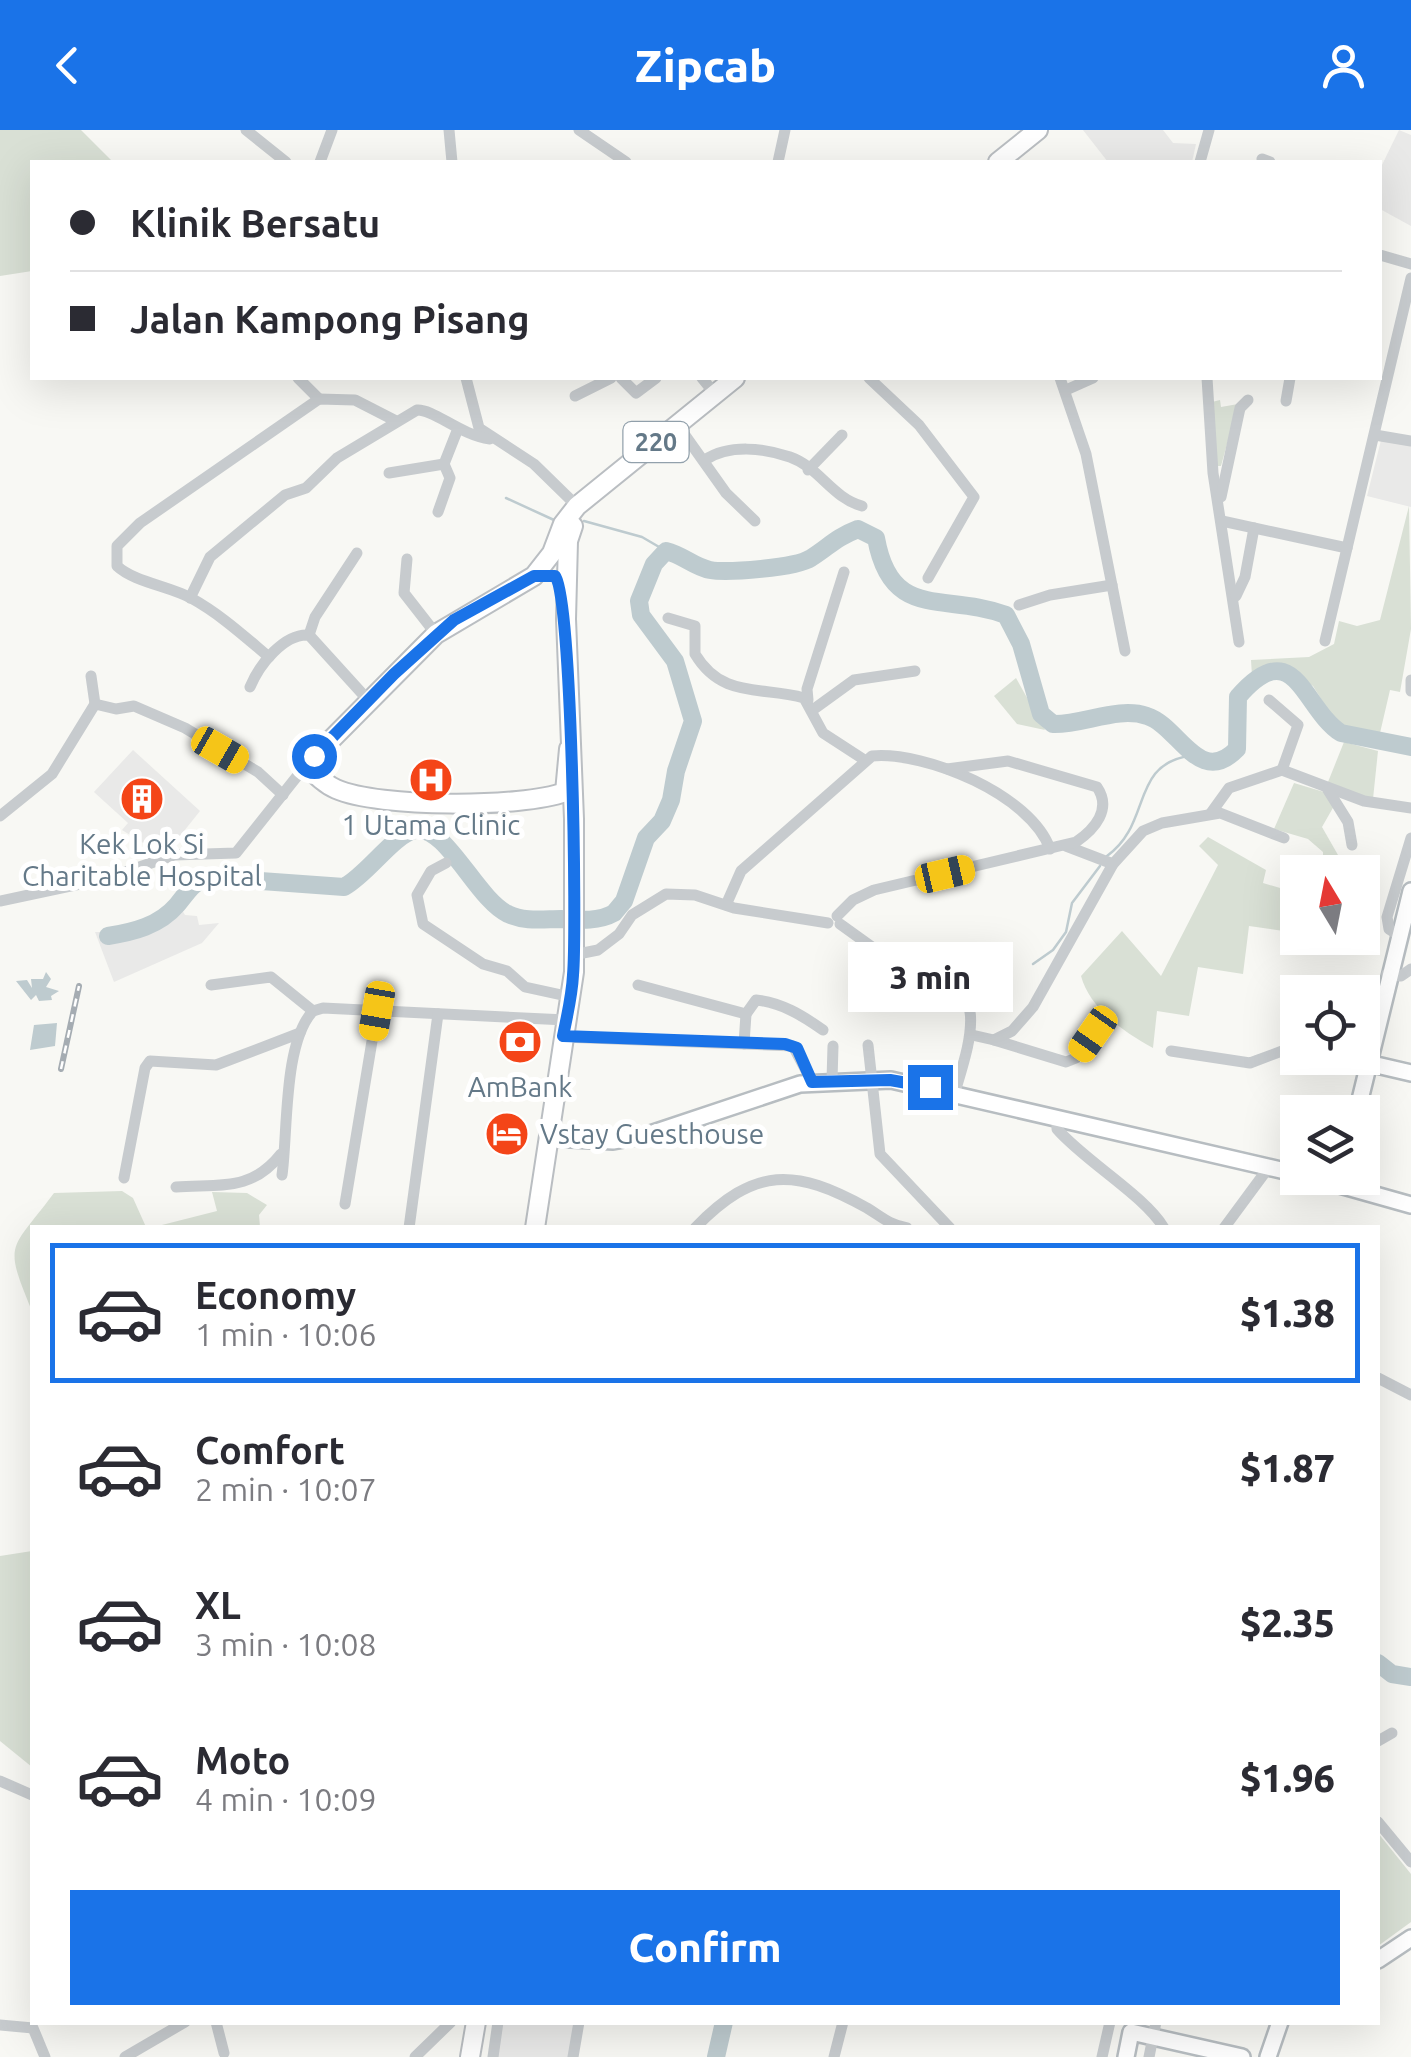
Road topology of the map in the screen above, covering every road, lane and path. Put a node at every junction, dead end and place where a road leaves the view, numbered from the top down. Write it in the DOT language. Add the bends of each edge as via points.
graph roads {
  1 [pos="246,130"];
  2 [pos="332,130"];
  3 [pos="449,130"];
  4 [pos="579,130"];
  5 [pos="784,130"];
  6 [pos="1038,130"];
  7 [pos="1209,130"];
  8 [pos="284,160"];
  9 [pos="321,160"];
  10 [pos="452,160"];
  11 [pos="623,160"];
  12 [pos="778,160"];
  13 [pos="1000,160"];
  14 [pos="1201,160"];
  15 [pos="1382,256"];
  16 [pos="1411,264"];
  17 [pos="1411,278"];
  18 [pos="1382,344"];
  19 [pos="1396,347"];
  20 [pos="300,380"];
  21 [pos="467,380"];
  22 [pos="608,380"];
  23 [pos="623,380"];
  24 [pos="653,380"];
  25 [pos="704,380"];
  26 [pos="732,380"];
  27 [pos="871,380"];
  28 [pos="1061,380"];
  29 [pos="1088,380"];
  30 [pos="1207,380"];
  31 [pos="1290,380"];
  32 [pos="1066,390"];
  33 [pos="715,394"];
  34 [pos="575,396"];
  35 [pos="319,399"];
  36 [pos="1248,400"];
  37 [pos="1286,402"];
  38 [pos="396,422"];
  39 [pos="677,424"];
  40 [pos="456,431"];
  41 [pos="842,435"];
  42 [pos="1375,435"];
  43 [pos="490,438"];
  44 [pos="1411,442"];
  45 [pos="705,460"];
  46 [pos="444,464"];
  47 [pos="808,470"];
  48 [pos="389,473"];
  49 [pos="577,506"];
  50 [pos="862,506"];
  51 [pos="1219,506"];
  52 [pos="438,512"];
  53 [pos="754,521"];
  54 [pos="1222,521"];
  55 [pos="1254,528"];
  56 [pos="1347,548"];
  57 [pos="357,553"];
  58 [pos="406,559"];
  59 [pos="844,572"];
  60 [pos="534,576"];
  61 [pos="928,578"];
  62 [pos="1112,585"];
  63 [pos="1235,597"];
  64 [pos="190,598"];
  65 [pos="1020,605"];
  66 [pos="668,618"];
  67 [pos="566,619"];
  68 [pos="436,634"];
  69 [pos="310,635"];
  70 [pos="1325,641"];
  71 [pos="1239,642"];
  72 [pos="1125,651"];
  73 [pos="269,657"];
  74 [pos="915,671"];
  75 [pos="91,676"];
  76 [pos="1411,680"];
  77 [pos="250,687"];
  78 [pos="1410,691"];
  79 [pos="368,700"];
  80 [pos="1270,700"];
  81 [pos="95,704"];
  82 [pos="811,704"];
  83 [pos="569,749"];
  84 [pos="863,759"];
  85 [pos="306,765"];
  86 [pos="947,769"];
  87 [pos="1282,770"];
  88 [pos="1328,790"];
  89 [pos="284,795"];
  90 [pos="536,798"];
  91 [pos="1411,808"];
  92 [pos="1212,814"];
  93 [pos="0,816"];
  94 [pos="572,829"];
  95 [pos="1284,838"];
  96 [pos="1411,838"];
  97 [pos="1352,845"];
  98 [pos="1066,846"];
  99 [pos="1050,849"];
  100 [pos="1106,862"];
  101 [pos="446,864"];
  102 [pos="1411,891"];
  103 [pos="0,902"];
  104 [pos="726,905"];
  105 [pos="835,921"];
  106 [pos="1397,934"];
  107 [pos="574,955"];
  108 [pos="933,965"];
  109 [pos="897,966"];
  110 [pos="1411,969"];
  111 [pos="1387,974"];
  112 [pos="211,985"];
  113 [pos="638,985"];
  114 [pos="571,997"];
  115 [pos="1380,1002"];
  116 [pos="312,1011"];
  117 [pos="377,1011"];
  118 [pos="438,1014"];
  119 [pos="746,1014"];
  120 [pos="564,1028"];
  121 [pos="824,1030"];
  122 [pos="300,1034"];
  123 [pos="1093,1034"];
  124 [pos="972,1035"];
  125 [pos="994,1040"];
  126 [pos="744,1044"];
  127 [pos="868,1045"];
  128 [pos="833,1046"];
  129 [pos="1171,1051"];
  130 [pos="1280,1052"];
  131 [pos="1380,1059"];
  132 [pos="1411,1072"];
  133 [pos="869,1079"];
  134 [pos="832,1080"];
  135 [pos="812,1082"];
  136 [pos="955,1092"];
  137 [pos="1056,1118"];
  138 [pos="549,1138"];
  139 [pos="281,1154"];
  140 [pos="1269,1167"];
  141 [pos="1280,1170"];
  142 [pos="282,1175"];
  143 [pos="124,1178"];
  144 [pos="176,1187"];
  145 [pos="1380,1194"];
  146 [pos="345,1204"];
  147 [pos="1411,1205"];
  148 [pos="409,1225"];
  149 [pos="536,1225"];
  150 [pos="698,1225"];
  151 [pos="890,1225"];
  152 [pos="946,1225"];
  153 [pos="1162,1225"];
  154 [pos="1226,1225"];
  155 [pos="1380,1379"];
  156 [pos="1411,1395"];
  157 [pos="1392,1733"];
  158 [pos="1380,1740"];
  159 [pos="0,1781"];
  160 [pos="30,1794"];
  161 [pos="1380,1824"];
  162 [pos="1411,1862"];
  163 [pos="1411,1938"];
  164 [pos="1380,1959"];
  165 [pos="0,2025"];
  166 [pos="179,2025"];
  167 [pos="217,2025"];
  168 [pos="448,2025"];
  169 [pos="475,2025"];
  170 [pos="498,2025"];
  171 [pos="579,2025"];
  172 [pos="842,2025"];
  173 [pos="1109,2025"];
  174 [pos="1279,2025"];
  175 [pos="1132,2027"];
  176 [pos="1155,2030"];
  177 [pos="224,2053"];
  178 [pos="45,2057"];
  179 [pos="125,2057"];
  180 [pos="416,2057"];
  181 [pos="470,2057"];
  182 [pos="493,2057"];
  183 [pos="574,2057"];
  184 [pos="834,2057"];
  185 [pos="1102,2057"];
  186 [pos="1126,2057"];
  187 [pos="1149,2057"];
  188 [pos="1239,2057"];
  189 [pos="1268,2057"];
  1 -- 8 [label="street"];
  2 -- 9 [label="street"];
  3 -- 10 [label="street"];
  4 -- 11 [label="street"];
  5 -- 12 [label="street"];
  6 -- 13 [label="main road"];
  7 -- 14 [label="street"];
  15 -- 16 [label="street"];
  17 -- 19 [label="street"];
  18 -- 19 [label="street"];
  19 -- 42 [label="street"];
  20 -- 35 [label="street"];
  21 -- 43 [label="street" via="478,424"];
  22 -- 34 [label="street"];
  23 -- 24 [label="street" via="636,393"];
  25 -- 33 [label="street"];
  26 -- 33 [label="main road, 220"];
  27 -- 61 [label="street" via="919,425 974,497"];
  28 -- 32 [label="street"];
  29 -- 32 [label="street"];
  30 -- 51 [label="street"];
  31 -- 37 [label="street"];
  32 -- 62 [label="street"];
  33 -- 39 [label="main road, 220"];
  35 -- 38 [label="street" via="355,400"];
  35 -- 64 [label="street" via="140,523 117,546 117,566 124,573"];
  36 -- 51 [label="street" via="1240,408"];
  38 -- 40 [label="street" via="421,409"];
  38 -- 64 [label="street" via="336,458 210,557"];
  39 -- 45 [label="street"];
  39 -- 49 [label="main road, 220"];
  40 -- 43 [label="street"];
  40 -- 46 [label="street"];
  41 -- 47 [label="street"];
  42 -- 44 [label="street"];
  42 -- 56 [label="street"];
  43 -- 49 [label="street" via="534,464"];
  45 -- 47 [label="street" via="754,449 790,457"];
  45 -- 53 [label="street"];
  46 -- 48 [label="street"];
  46 -- 52 [label="street" via="450,478"];
  47 -- 50 [label="street" via="840,499"];
  49 -- 60 [label="main road"];
  49 -- 67 [label="main road" via="568,542"];
  51 -- 54 [label="street"];
  54 -- 55 [label="street"];
  54 -- 63 [label="street"];
  55 -- 56 [label="street"];
  55 -- 63 [label="street" via="1246,577"];
  56 -- 70 [label="street"];
  57 -- 69 [label="street"];
  58 -- 68 [label="street" via="404,593"];
  59 -- 82 [label="street" via="807,689"];
  60 -- 67 [label="main road" via="548,574 560,582"];
  60 -- 68 [label="main road"];
  62 -- 65 [label="street"];
  62 -- 72 [label="street"];
  63 -- 71 [label="street"];
  64 -- 73 [label="street"];
  66 -- 82 [label="street" via="695,626 695,654 717,680 740,692 774,690"];
  67 -- 83 [label="main road"];
  68 -- 79 [label="main road"];
  69 -- 73 [label="street" via="296,635"];
  69 -- 79 [label="street"];
  73 -- 77 [label="street"];
  74 -- 82 [label="street" via="854,680"];
  75 -- 81 [label="street"];
  76 -- 78 [label="street"];
  79 -- 85 [label="main road"];
  80 -- 87 [label="street" via="1298,725"];
  81 -- 89 [label="street" via="134,706 185,728"];
  81 -- 93 [label="street" via="52,774"];
  82 -- 84 [label="street" via="824,733"];
  83 -- 90 [label="main road" via="565,792"];
  83 -- 94 [label="main road"];
  84 -- 86 [label="street" via="890,754"];
  84 -- 104 [label="street" via="741,870"];
  85 -- 89 [label="street"];
  85 -- 90 [label="main road" via="336,790 390,802"];
  86 -- 98 [label="street" via="1008,761 1096,787 1103,799 1100,818"];
  86 -- 99 [label="street" via="1030,819"];
  87 -- 88 [label="street"];
  87 -- 92 [label="street" via="1230,788"];
  88 -- 91 [label="street"];
  88 -- 97 [label="street" via="1348,822"];
  89 -- 103 [label="street" via="236,854 174,855"];
  90 -- 94 [label="main road" via="566,808"];
  92 -- 95 [label="street"];
  92 -- 100 [label="street" via="1150,826"];
  94 -- 107 [label="main road"];
  96 -- 106 [label="street" via="1388,917"];
  98 -- 99 [label="street"];
  98 -- 100 [label="street"];
  99 -- 105 [label="street" via="874,890 852,900"];
  100 -- 125 [label="street" via="1033,1007"];
  101 -- 114 [label="street" via="431,871 418,894 423,924 525,987"];
  102 -- 106 [label="main road"];
  104 -- 105 [label="street"];
  104 -- 107 [label="street" via="666,894 632,915 598,950"];
  105 -- 109 [label="street"];
  106 -- 111 [label="main road"];
  107 -- 114 [label="main road"];
  108 -- 124 [label="street" via="961,984 974,1017"];
  110 -- 111 [label="street" via="1402,976"];
  111 -- 115 [label="main road"];
  112 -- 116 [label="street" via="271,977"];
  113 -- 119 [label="street"];
  114 -- 120 [label="main road"];
  116 -- 117 [label="street"];
  116 -- 122 [label="street"];
  117 -- 118 [label="street"];
  117 -- 146 [label="street"];
  118 -- 120 [label="street"];
  118 -- 148 [label="street"];
  119 -- 121 [label="street" via="760,1000"];
  119 -- 126 [label="street"];
  120 -- 126 [label="street"];
  120 -- 138 [label="main road"];
  122 -- 139 [label="street"];
  122 -- 143 [label="street" via="216,1064 150,1060"];
  123 -- 125 [label="street" via="1066,1062"];
  124 -- 125 [label="street"];
  124 -- 136 [label="street"];
  126 -- 135 [label="street" via="793,1046"];
  127 -- 133 [label="street"];
  128 -- 134 [label="street"];
  129 -- 130 [label="street" via="1250,1063"];
  131 -- 132 [label="main road"];
  133 -- 134 [label="main road"];
  133 -- 136 [label="main road"];
  133 -- 152 [label="street" via="880,1154"];
  134 -- 135 [label="main road"];
  135 -- 138 [label="main road" via="647,1135 596,1142"];
  136 -- 137 [label="main road"];
  137 -- 140 [label="main road"];
  137 -- 153 [label="street" via="1057,1129 1082,1157"];
  138 -- 149 [label="main road"];
  139 -- 142 [label="street"];
  139 -- 144 [label="street" via="260,1177"];
  140 -- 141 [label="main road"];
  140 -- 154 [label="street"];
  145 -- 147 [label="main road"];
  150 -- 151 [label="street" via="735,1192 786,1178 806,1178"];
  155 -- 156 [label="street"];
  157 -- 158 [label="street"];
  159 -- 160 [label="street"];
  161 -- 162 [label="street"];
  163 -- 164 [label="main road"];
  165 -- 178 [label="street" via="33,2028"];
  166 -- 179 [label="street"];
  167 -- 177 [label="street"];
  168 -- 180 [label="street"];
  169 -- 181 [label="main road"];
  170 -- 182 [label="street"];
  171 -- 183 [label="street"];
  172 -- 184 [label="street"];
  173 -- 185 [label="street"];
  174 -- 189 [label="main road"];
  175 -- 176 [label="main road"];
  175 -- 186 [label="main road"];
  176 -- 187 [label="street"];
  176 -- 188 [label="main road"];
}
